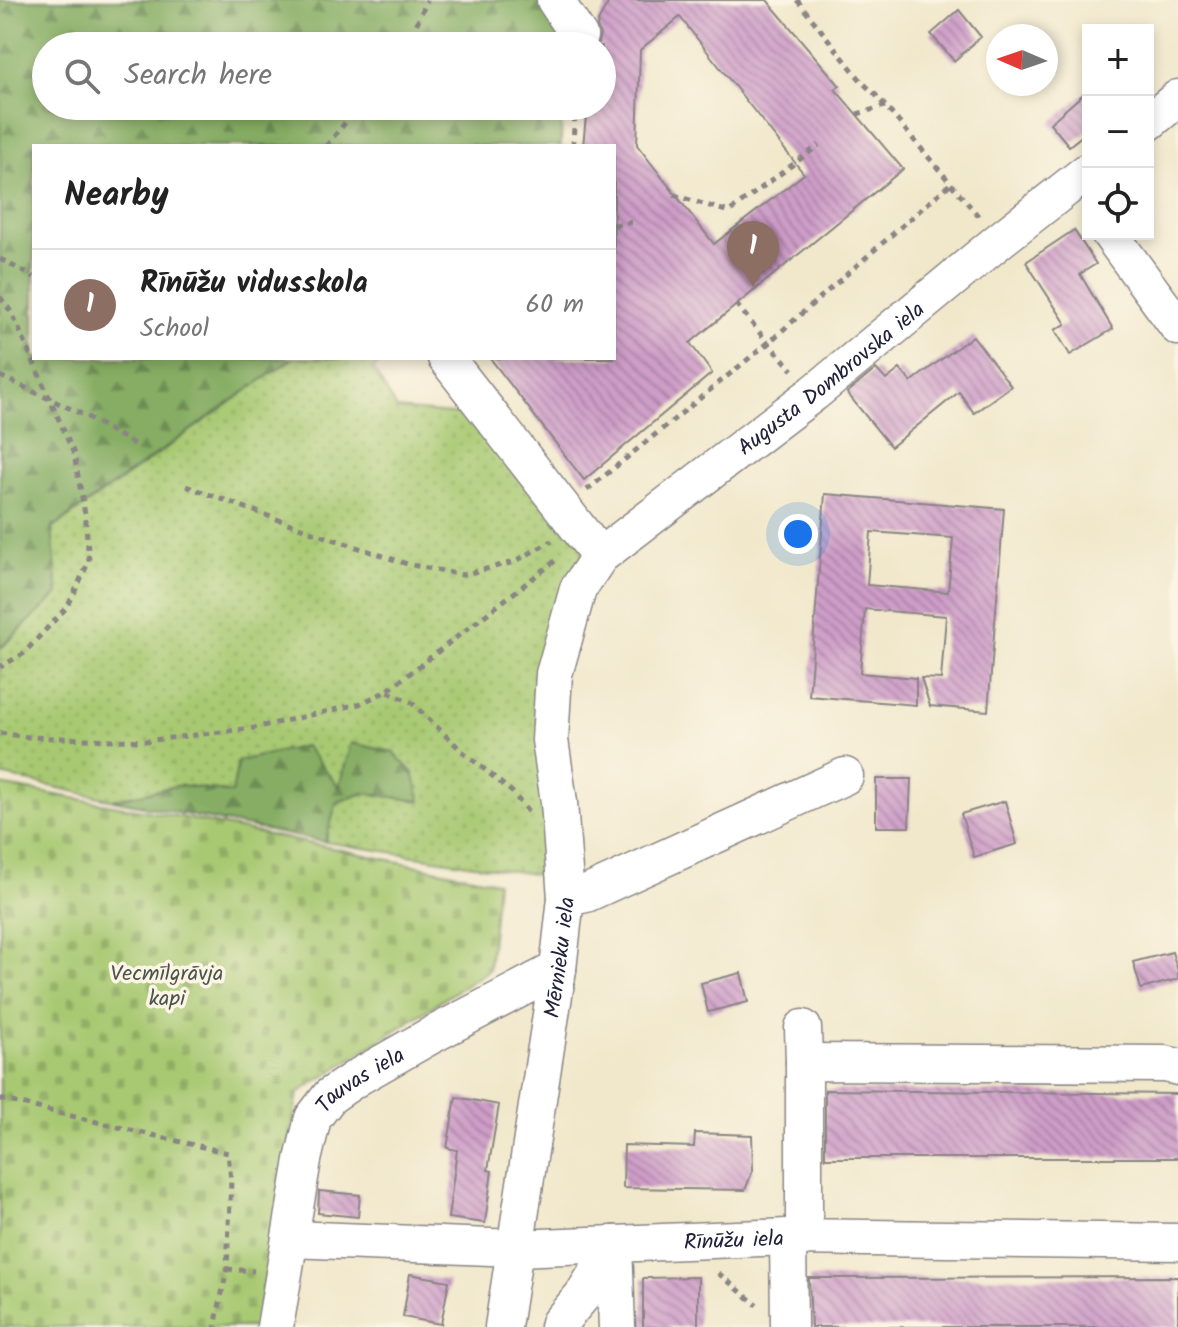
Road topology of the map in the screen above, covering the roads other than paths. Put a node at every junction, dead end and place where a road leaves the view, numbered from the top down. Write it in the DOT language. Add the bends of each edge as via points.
graph roads {
  1 [pos="555,0"];
  2 [pos="576,32"];
  3 [pos="1178,98"];
  4 [pos="1154,118"];
  5 [pos="1082,187"];
  6 [pos="1114,240"];
  7 [pos="1178,327"];
  8 [pos="448,360"];
  9 [pos="582,532"];
  10 [pos="578,589"];
  11 [pos="845,776"];
  12 [pos="566,898"];
  13 [pos="558,969"];
  14 [pos="1178,1067"];
  15 [pos="796,1238"];
  16 [pos="290,1239"];
  17 [pos="1178,1242"];
  18 [pos="614,1244"];
  19 [pos="516,1248"];
  20 [pos="774,1318"];
  21 [pos="275,1327"];
  22 [pos="503,1327"];
  23 [pos="558,1327"];
  24 [pos="617,1327"];
  1 -- 2 [label="street"];
  3 -- 4 [label="street"];
  5 -- 9 [label="street, Augusta Dombrovska iela" via="1000,240 814,393"];
  6 -- 7 [label="street"];
  8 -- 9 [label="street"];
  9 -- 10 [label="street, Augusta Dombrovska iela"];
  10 -- 12 [label="street, Mērnieku iela" via="554,674 550,740"];
  11 -- 12 [label="street" via="586,894"];
  12 -- 13 [label="street, Mērnieku iela"];
  13 -- 16 [label="street, Tauvas iela" via="330,1096 313,1118"];
  13 -- 19 [label="street, Mērnieku iela"];
  14 -- 15 [label="street" via="804,1045"];
  15 -- 17 [label="street, Rīnūžu iela"];
  15 -- 18 [label="street, Rīnūžu iela"];
  15 -- 20 [label="street"];
  16 -- 19 [label="street, Rīnūžu iela"];
  16 -- 21 [label="street, Tauvas iela"];
  18 -- 19 [label="street, Rīnūžu iela"];
  18 -- 23 [label="street"];
  18 -- 24 [label="street"];
  19 -- 22 [label="street, Mērnieku iela"];
}
